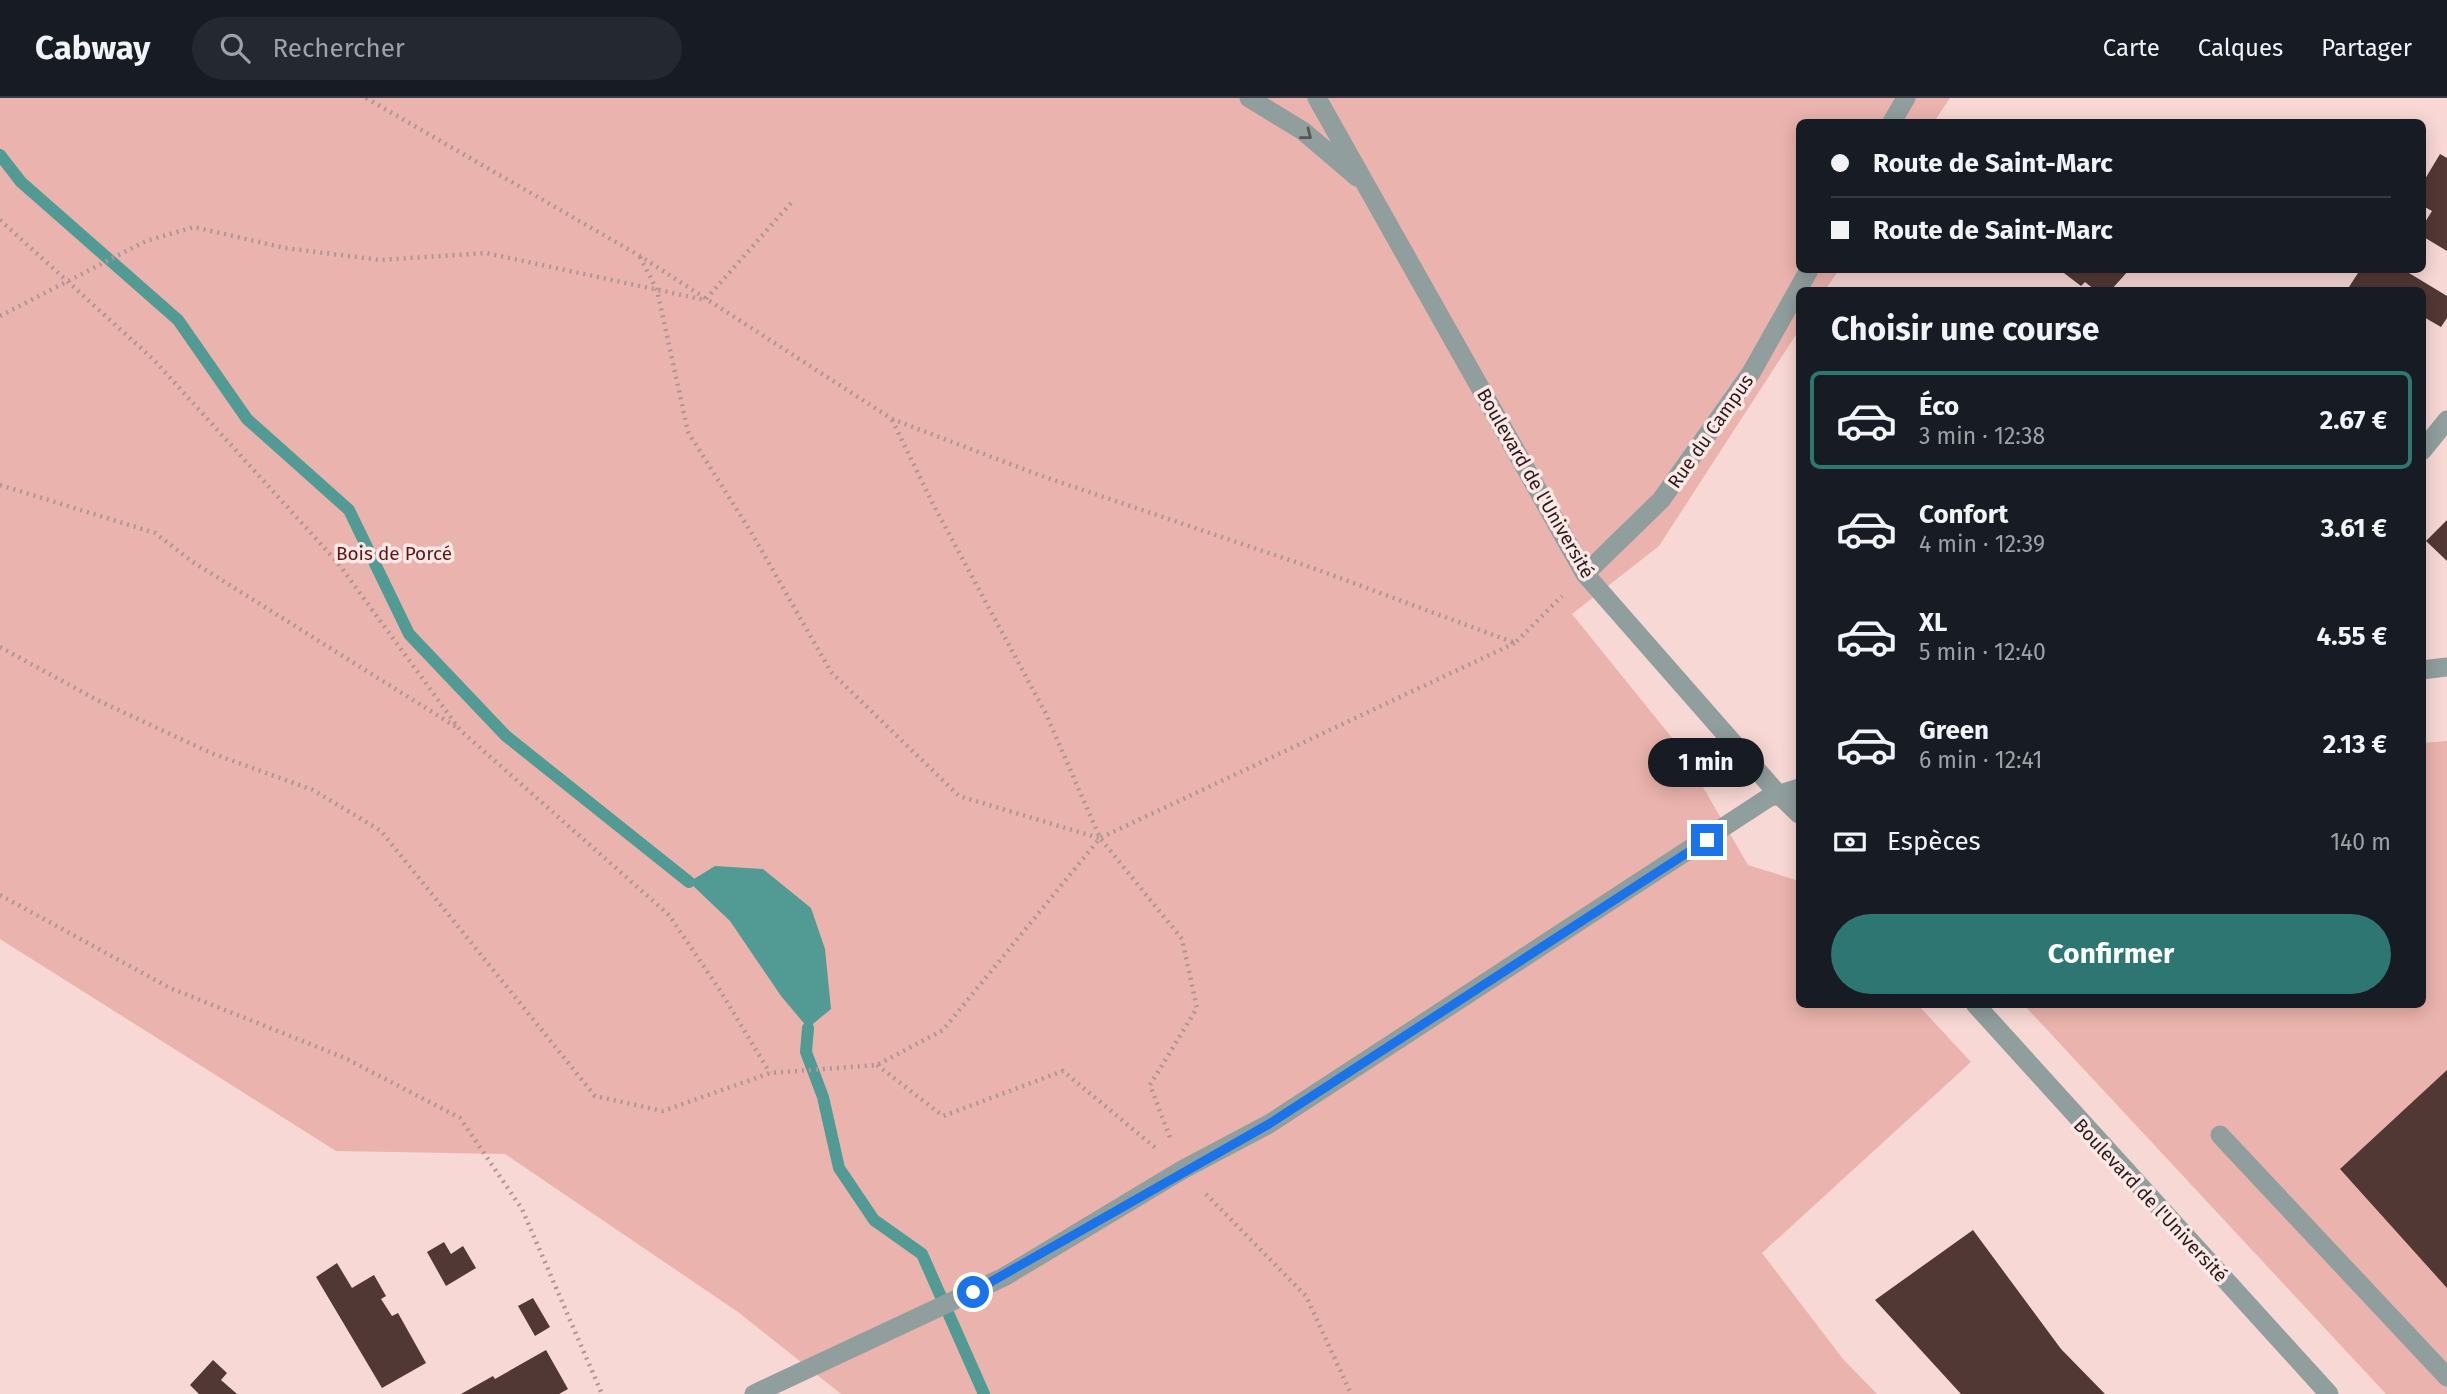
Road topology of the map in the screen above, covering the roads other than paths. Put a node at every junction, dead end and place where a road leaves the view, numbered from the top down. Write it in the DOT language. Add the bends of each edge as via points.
graph roads {
  1 [pos="1249,98"];
  2 [pos="1317,98"];
  3 [pos="1906,98"];
  4 [pos="1894,119"];
  5 [pos="1368,187"];
  6 [pos="1796,293"];
  7 [pos="2447,421"];
  8 [pos="2426,446"];
  9 [pos="1586,574"];
  10 [pos="2447,667"];
  11 [pos="2426,670"];
  12 [pos="1796,789"];
  13 [pos="1778,794"];
  14 [pos="1796,811"];
  15 [pos="1979,1008"];
  16 [pos="2220,1135"];
  17 [pos="2447,1377"];
  18 [pos="754,1394"];
  19 [pos="2329,1394"];
  1 -- 5 [label="street, Boulevard de l'Université, one-way" via="1303,131"];
  2 -- 5 [label="street, Boulevard de l'Université"];
  3 -- 4 [label="street"];
  5 -- 9 [label="street, Boulevard de l'Université"];
  6 -- 9 [label="street, Rue du Campus" via="1751,373 1661,500"];
  7 -- 8 [label="street"];
  9 -- 13 [label="street, Boulevard de l'Université"];
  10 -- 11 [label="street"];
  12 -- 13 [label="street"];
  13 -- 14 [label="street, Boulevard de l'Université"];
  13 -- 18 [label="street" via="1269,1124 1182,1170 991,1284"];
  15 -- 19 [label="street, Boulevard de l'Université"];
  16 -- 17 [label="street"];
}
